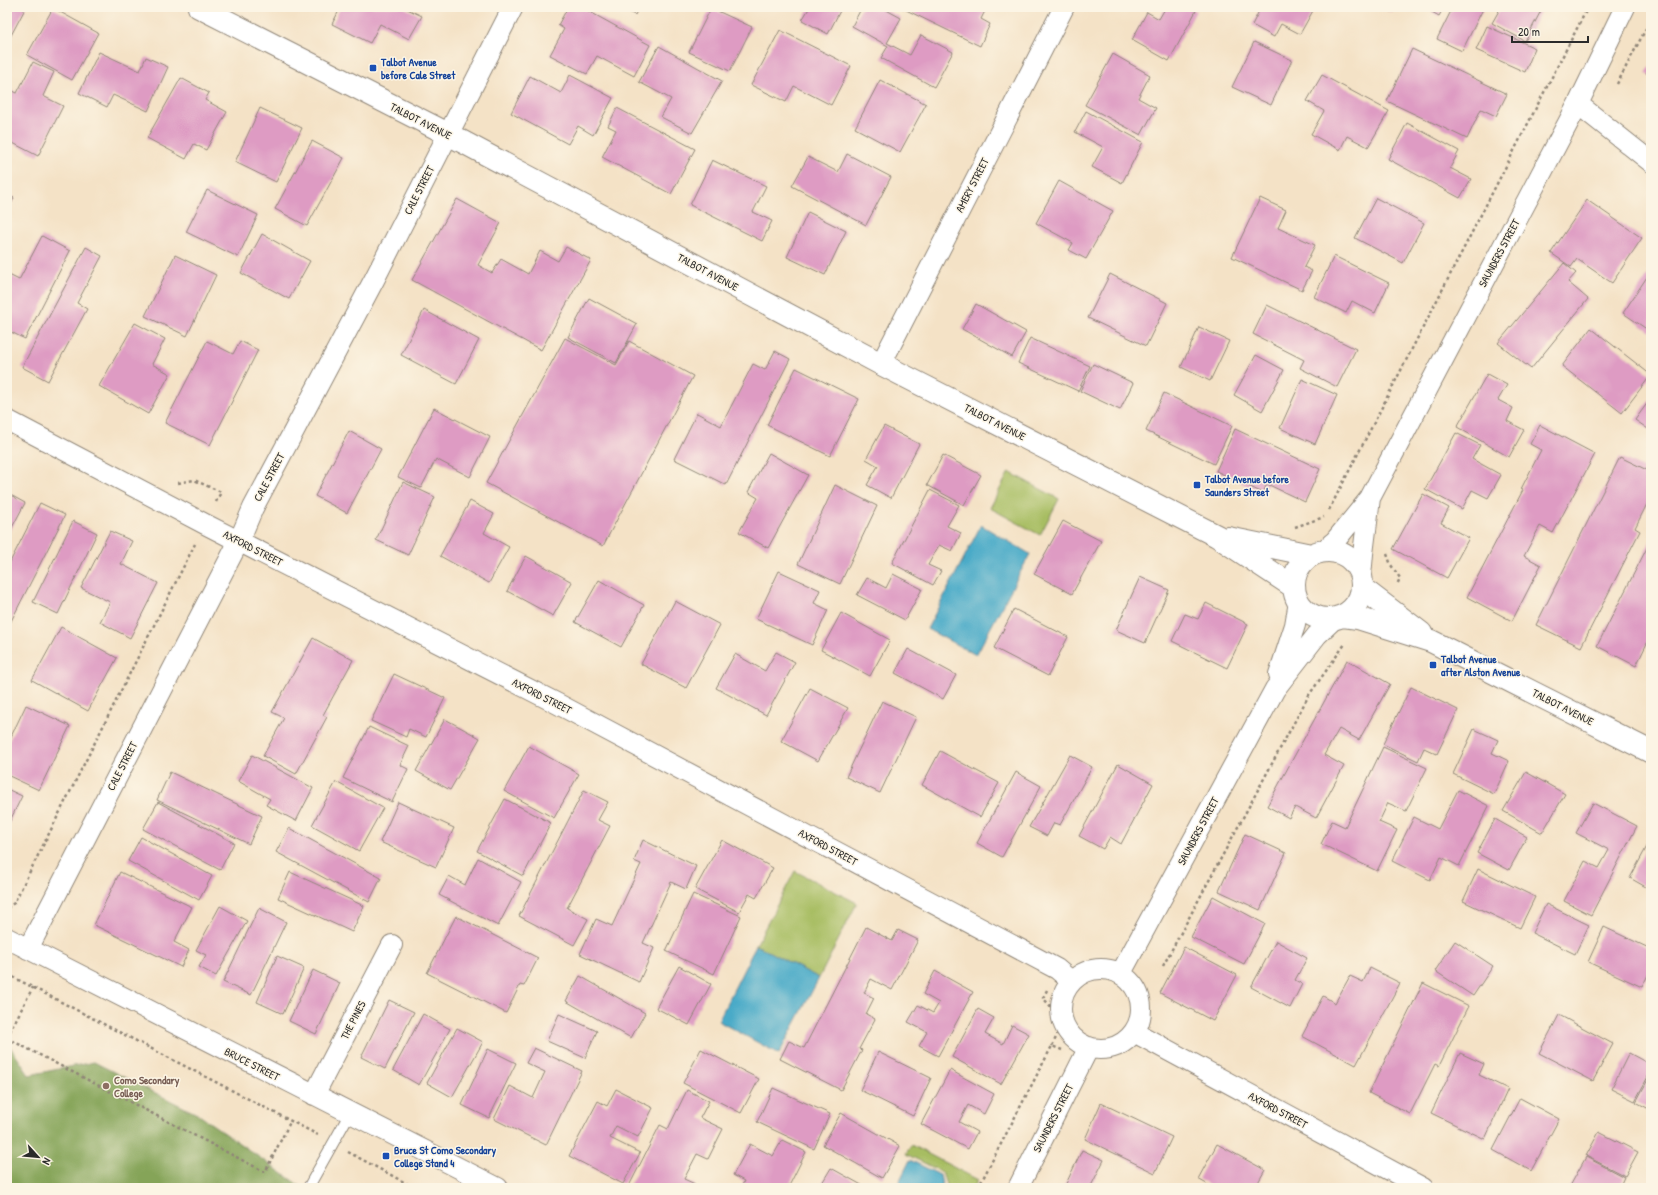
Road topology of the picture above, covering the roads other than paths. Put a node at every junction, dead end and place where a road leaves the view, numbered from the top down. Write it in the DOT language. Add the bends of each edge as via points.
graph roads {
  1 [pos="199,7"];
  2 [pos="513,7"];
  3 [pos="1064,7"];
  4 [pos="1625,7"];
  5 [pos="1578,104"];
  6 [pos="448,134"];
  7 [pos="1651,162"];
  8 [pos="881,364"];
  9 [pos="7,420"];
  10 [pos="1370,498"];
  11 [pos="1217,536"];
  12 [pos="239,541"];
  13 [pos="1317,553"];
  14 [pos="1362,582"];
  15 [pos="1296,595"];
  16 [pos="1338,617"];
  17 [pos="1431,641"];
  18 [pos="1275,689"];
  19 [pos="1651,752"];
  20 [pos="7,938"];
  21 [pos="392,945"];
  22 [pos="28,948"];
  23 [pos="1121,973"];
  24 [pos="1071,981"];
  25 [pos="1134,1032"];
  26 [pos="1086,1053"];
  27 [pos="314,1095"];
  28 [pos="350,1113"];
  29 [pos="308,1188"];
  30 [pos="498,1188"];
  31 [pos="1018,1188"];
  32 [pos="1423,1188"];
  1 -- 6 [label="street, TALBOT AVENUE"];
  2 -- 6 [label="street, CALE STREET"];
  3 -- 8 [label="street, AMERY STREET"];
  4 -- 5 [label="street, SAUNDERS STREET"];
  5 -- 7 [label="street"];
  5 -- 10 [label="street, SAUNDERS STREET"];
  6 -- 8 [label="street, TALBOT AVENUE"];
  6 -- 12 [label="street, CALE STREET" via="253,508"];
  8 -- 11 [label="street, TALBOT AVENUE"];
  9 -- 12 [label="street, AXFORD STREET"];
  10 -- 13 [label="street, SAUNDERS STREET" via="1335,541"];
  10 -- 14 [label="street, SAUNDERS STREET"];
  11 -- 13 [label="street, TALBOT AVENUE" via="1280,549"];
  11 -- 15 [label="street, TALBOT AVENUE"];
  12 -- 22 [label="street, CALE STREET"];
  12 -- 24 [label="street, AXFORD STREET" via="565,708 1050,966"];
  13 -- 14 [label="street" via="1333,551 1351,559"];
  13 -- 15 [label="street" via="1302,562 1298,570"];
  14 -- 16 [label="street" via="1361,596 1356,604 1350,611"];
  14 -- 17 [label="street, TALBOT AVENUE"];
  15 -- 16 [label="street" via="1310,614 1318,618"];
  15 -- 18 [label="street, SAUNDERS STREET" via="1295,625"];
  16 -- 17 [label="street, TALBOT AVENUE" via="1358,618"];
  16 -- 18 [label="street, SAUNDERS STREET" via="1315,638"];
  17 -- 19 [label="street, TALBOT AVENUE"];
  18 -- 23 [label="street, SAUNDERS STREET"];
  20 -- 22 [label="street, BRUCE STREET"];
  21 -- 27 [label="street, THE PINES"];
  22 -- 27 [label="street, BRUCE STREET"];
  23 -- 24 [label="street" via="1100,968 1086,971"];
  23 -- 25 [label="street" via="1132,982 1140,996 1142,1010"];
  24 -- 26 [label="street" via="1063,994 1063,1022"];
  25 -- 26 [label="street" via="1120,1045 1092,1049"];
  25 -- 32 [label="street, AXFORD STREET"];
  26 -- 31 [label="street, SAUNDERS STREET"];
  27 -- 28 [label="street, BRUCE STREET"];
  28 -- 29 [label="lane"];
  28 -- 30 [label="street, BRUCE STREET"];
}
